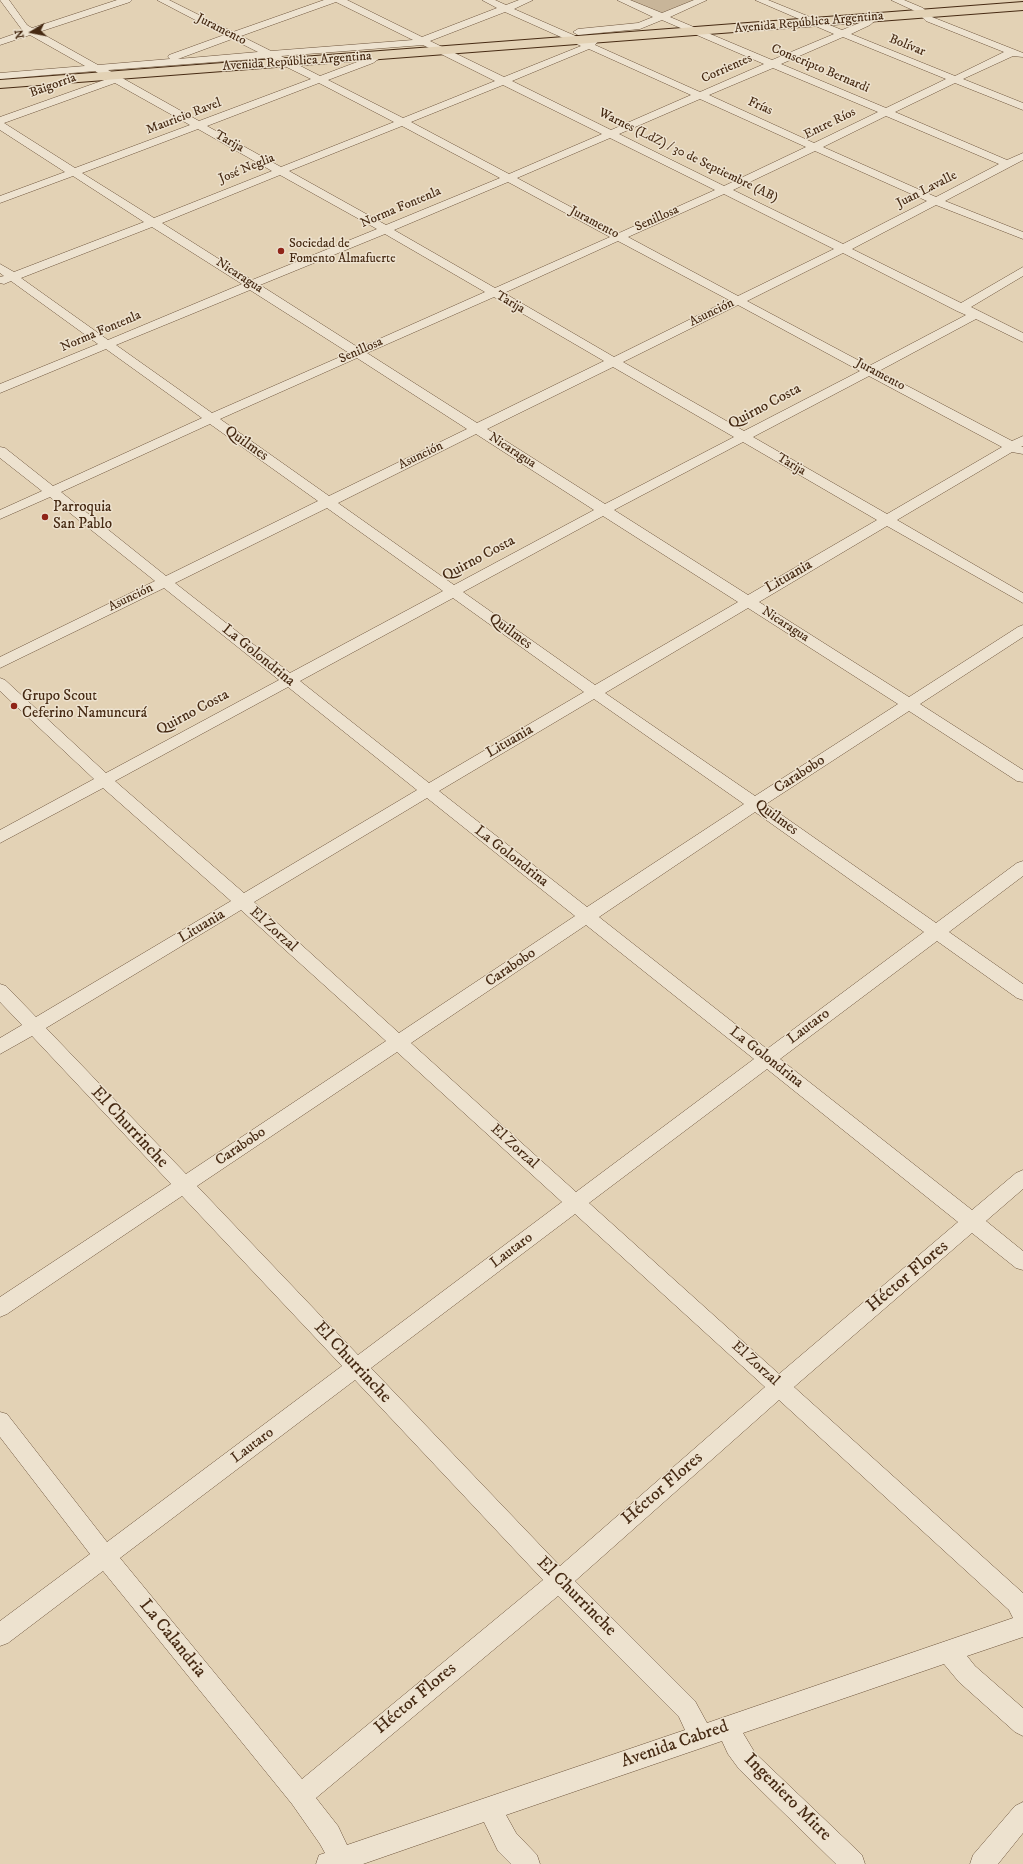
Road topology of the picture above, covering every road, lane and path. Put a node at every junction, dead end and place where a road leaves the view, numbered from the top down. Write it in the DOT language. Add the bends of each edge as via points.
graph roads {
  1 [pos="4,0"];
  2 [pos="127,0"];
  3 [pos="162,0"];
  4 [pos="333,0"];
  5 [pos="340,0"];
  6 [pos="487,0"];
  7 [pos="528,0"];
  8 [pos="622,0"];
  9 [pos="702,0"];
  10 [pos="760,0"];
  11 [pos="896,0"];
  12 [pos="1022,5"];
  13 [pos="506,8"];
  14 [pos="923,14"];
  15 [pos="661,17"];
  16 [pos="874,17"];
  17 [pos="812,22"];
  18 [pos="31,32"];
  19 [pos="696,32"];
  20 [pos="562,34"];
  21 [pos="843,34"];
  22 [pos="233,36"];
  23 [pos="423,41"];
  24 [pos="0,42"];
  25 [pos="587,42"];
  26 [pos="444,51"];
  27 [pos="1012,52"];
  28 [pos="271,55"];
  29 [pos="376,56"];
  30 [pos="1023,56"];
  31 [pos="287,63"];
  32 [pos="773,64"];
  33 [pos="151,65"];
  34 [pos="98,69"];
  35 [pos="0,76"];
  36 [pos="114,77"];
  37 [pos="321,79"];
  38 [pos="956,80"];
  39 [pos="504,81"];
  40 [pos="0,84"];
  41 [pos="700,96"];
  42 [pos="1023,107"];
  43 [pos="885,112"];
  44 [pos="0,121"];
  45 [pos="403,122"];
  46 [pos="0,126"];
  47 [pos="199,126"];
  48 [pos="612,134"];
  49 [pos="814,147"];
  50 [pos="1023,156"];
  51 [pos="1008,164"];
  52 [pos="282,171"];
  53 [pos="76,172"];
  54 [pos="509,178"];
  55 [pos="724,190"];
  56 [pos="0,200"];
  57 [pos="936,201"];
  58 [pos="154,222"];
  59 [pos="387,230"];
  60 [pos="618,236"];
  61 [pos="1023,236"];
  62 [pos="843,249"];
  63 [pos="0,268"];
  64 [pos="1023,271"];
  65 [pos="6,279"];
  66 [pos="252,285"];
  67 [pos="493,292"];
  68 [pos="738,300"];
  69 [pos="961,308"];
  70 [pos="975,314"];
  71 [pos="1023,338"];
  72 [pos="107,344"];
  73 [pos="358,353"];
  74 [pos="612,362"];
  75 [pos="870,370"];
  76 [pos="0,389"];
  77 [pos="210,419"];
  78 [pos="477,428"];
  79 [pos="743,438"];
  80 [pos="1019,446"];
  81 [pos="0,452"];
  82 [pos="50,492"];
  83 [pos="328,501"];
  84 [pos="604,510"];
  85 [pos="0,515"];
  86 [pos="887,520"];
  87 [pos="164,582"];
  88 [pos="454,592"];
  89 [pos="1023,599"];
  90 [pos="747,601"];
  91 [pos="1023,630"];
  92 [pos="0,663"];
  93 [pos="289,680"];
  94 [pos="0,683"];
  95 [pos="594,692"];
  96 [pos="909,704"];
  97 [pos="1023,777"];
  98 [pos="104,780"];
  99 [pos="427,790"];
  100 [pos="755,804"];
  101 [pos="0,836"];
  102 [pos="1023,867"];
  103 [pos="243,902"];
  104 [pos="587,917"];
  105 [pos="935,932"];
  106 [pos="0,991"];
  107 [pos="1023,993"];
  108 [pos="34,1027"];
  109 [pos="399,1043"];
  110 [pos="0,1047"];
  111 [pos="767,1059"];
  112 [pos="1023,1178"];
  113 [pos="184,1186"];
  114 [pos="576,1203"];
  115 [pos="972,1222"];
  116 [pos="1023,1262"];
  117 [pos="0,1308"];
  118 [pos="357,1367"];
  119 [pos="779,1386"];
  120 [pos="0,1421"];
  121 [pos="105,1557"];
  122 [pos="559,1581"];
  123 [pos="1021,1604"];
  124 [pos="1023,1626"];
  125 [pos="0,1635"];
  126 [pos="950,1652"];
  127 [pos="1023,1724"];
  128 [pos="728,1727"];
  129 [pos="701,1736"];
  130 [pos="300,1796"];
  131 [pos="490,1809"];
  132 [pos="1023,1814"];
  133 [pos="334,1862"];
  134 [pos="528,1864"];
  135 [pos="853,1864"];
  136 [pos="982,1864"];
  1 -- 18 [label="street, Tarija" via="24,27"];
  2 -- 18 [label="street"];
  3 -- 22 [label="street, Juramento"];
  4 -- 22 [label="street"];
  5 -- 23 [label="street, Warnes (LdZ) / 30 de Septiembre (AB)"];
  6 -- 13 [label="street, Frías"];
  7 -- 13 [label="street"];
  8 -- 15 [label="street, Conscripto Bernardi"];
  9 -- 15 [label="street"];
  10 -- 17 [label="street, Bolívar"];
  11 -- 14 [label="street" via="920,10"];
  12 -- 14 [label="main road, Avenida República Argentina"];
  13 -- 20 [label="street, Frías"];
  13 -- 23 [label="street"];
  14 -- 16 [label="main road, Avenida República Argentina"];
  14 -- 27 [label="street" via="929,19"];
  15 -- 19 [label="street, Conscripto Bernardi"];
  15 -- 20 [label="street" via="636,27"];
  16 -- 17 [label="main road, Avenida República Argentina"];
  16 -- 21 [label="street, Corrientes" via="868,23"];
  17 -- 19 [label="main road, Avenida República Argentina"];
  17 -- 21 [label="street, Bolívar"];
  18 -- 24 [label="street"];
  18 -- 34 [label="street, Tarija"];
  19 -- 25 [label="main road, Avenida República Argentina"];
  19 -- 32 [label="street, Conscripto Bernardi"];
  20 -- 25 [label="street, Frías"];
  21 -- 32 [label="street, Corrientes"];
  21 -- 38 [label="street, Bolívar"];
  22 -- 28 [label="street, Juramento"];
  22 -- 33 [label="street"];
  23 -- 26 [label="street, Warnes (LdZ) / 30 de Septiembre (AB)"];
  23 -- 28 [label="street, Avenida República Argentina"];
  25 -- 26 [label="main road, Avenida República Argentina"];
  25 -- 39 [label="street, José Neglia"];
  25 -- 41 [label="street, Frías"];
  26 -- 29 [label="main road, Avenida República Argentina"];
  26 -- 39 [label="street, Warnes (LdZ) / 30 de Septiembre (AB)"];
  27 -- 30 [label="street"];
  27 -- 38 [label="street, Entre Ríos"];
  28 -- 31 [label="street, Juramento"];
  28 -- 33 [label="street, Avenida República Argentina"];
  29 -- 31 [label="main road, Avenida República Argentina"];
  29 -- 37 [label="street, Mauricio Ravel"];
  31 -- 36 [label="main road, Avenida República Argentina"];
  31 -- 37 [label="street, Juramento"];
  32 -- 41 [label="street, Corrientes"];
  32 -- 43 [label="street, Conscripto Bernardi"];
  33 -- 34 [label="street, Avenida República Argentina"];
  34 -- 35 [label="street, Avenida República Argentina"];
  34 -- 36 [label="street, Tarija"];
  36 -- 40 [label="main road, Avenida República Argentina"];
  36 -- 44 [label="street, Baigorria"];
  36 -- 47 [label="street, Tarija"];
  37 -- 45 [label="street, Juramento"];
  37 -- 47 [label="street, Mauricio Ravel"];
  38 -- 42 [label="street, Bolívar"];
  38 -- 43 [label="street, Entre Ríos"];
  39 -- 45 [label="street, José Neglia"];
  39 -- 48 [label="street, Warnes (LdZ) / 30 de Septiembre (AB)"];
  41 -- 48 [label="street, Corrientes"];
  41 -- 49 [label="street, Frías"];
  43 -- 49 [label="street, Entre Ríos"];
  43 -- 51 [label="street, Conscripto Bernardi"];
  45 -- 52 [label="street, José Neglia"];
  45 -- 54 [label="street, Juramento"];
  46 -- 53 [label="street, Nicaragua"];
  47 -- 52 [label="street, Tarija"];
  47 -- 53 [label="street, Mauricio Ravel"];
  48 -- 54 [label="street, Norma Fontenla"];
  48 -- 55 [label="street, Warnes (LdZ) / 30 de Septiembre (AB)"];
  49 -- 55 [label="street, Entre Ríos"];
  49 -- 57 [label="street, Frías"];
  50 -- 51 [label="street, Juan Lavalle"];
  51 -- 57 [label="street, Juan Lavalle"];
  52 -- 58 [label="street, José Neglia"];
  52 -- 59 [label="street, Tarija"];
  53 -- 56 [label="street, Mauricio Ravel"];
  53 -- 58 [label="street, Nicaragua"];
  54 -- 59 [label="street, Norma Fontenla"];
  54 -- 60 [label="street, Juramento"];
  55 -- 60 [label="street, Senillosa"];
  55 -- 62 [label="street, Warnes (LdZ) / 30 de Septiembre (AB)"];
  57 -- 61 [label="street, Frías"];
  57 -- 62 [label="street, Juan Lavalle"];
  58 -- 65 [label="street, José Neglia"];
  58 -- 66 [label="street, Nicaragua"];
  59 -- 66 [label="street, Norma Fontenla"];
  59 -- 67 [label="street, Tarija"];
  60 -- 67 [label="street, Senillosa"];
  60 -- 68 [label="street, Juramento"];
  62 -- 68 [label="street, Asunción"];
  62 -- 69 [label="street, Warnes (LdZ) / 30 de Septiembre (AB)"];
  63 -- 65 [label="street, Quilmes"];
  64 -- 69 [label="street"];
  65 -- 72 [label="street, Quilmes"];
  66 -- 72 [label="street, Norma Fontenla"];
  66 -- 73 [label="street, Nicaragua"];
  67 -- 73 [label="street, Senillosa"];
  67 -- 74 [label="street, Tarija"];
  68 -- 74 [label="street, Asunción"];
  68 -- 75 [label="street, Juramento"];
  69 -- 70 [label="street, Warnes (LdZ) / 30 de Septiembre (AB)"];
  70 -- 71 [label="street, Warnes (LdZ) / 30 de Septiembre (AB)"];
  70 -- 75 [label="street, Quirno Costa"];
  72 -- 76 [label="street, Norma Fontenla"];
  72 -- 77 [label="street, Quilmes"];
  73 -- 77 [label="street, Senillosa"];
  73 -- 78 [label="street, Nicaragua"];
  74 -- 78 [label="street, Asunción"];
  74 -- 79 [label="street, Tarija"];
  75 -- 79 [label="street, Quirno Costa"];
  75 -- 80 [label="street, Juramento"];
  77 -- 82 [label="street, Senillosa"];
  77 -- 83 [label="street, Quilmes"];
  78 -- 83 [label="street, Asunción"];
  78 -- 84 [label="street, Nicaragua"];
  79 -- 84 [label="street, Quirno Costa"];
  79 -- 86 [label="street, Tarija"];
  80 -- 86 [label="street, Lituania"];
  81 -- 82 [label="street, La Golondrina"];
  82 -- 85 [label="street, Senillosa"];
  82 -- 87 [label="street, La Golondrina"];
  83 -- 87 [label="street, Asunción"];
  83 -- 88 [label="street, Quilmes"];
  84 -- 88 [label="street, Quirno Costa"];
  84 -- 90 [label="street, Nicaragua"];
  86 -- 89 [label="street, Tarija"];
  86 -- 90 [label="street, Lituania"];
  87 -- 92 [label="street, Asunción"];
  87 -- 93 [label="street, La Golondrina"];
  88 -- 93 [label="street, Quirno Costa"];
  88 -- 95 [label="street, Quilmes"];
  90 -- 95 [label="street, Lituania"];
  90 -- 96 [label="street, Nicaragua"];
  91 -- 96 [label="street, Carabobo"];
  93 -- 98 [label="street, Quirno Costa"];
  93 -- 99 [label="street, La Golondrina"];
  94 -- 98 [label="street, El Zorzal"];
  95 -- 99 [label="street, Lituania"];
  95 -- 100 [label="street, Quilmes"];
  96 -- 97 [label="street, Nicaragua"];
  96 -- 100 [label="street, Carabobo"];
  98 -- 101 [label="street, Quirno Costa"];
  98 -- 103 [label="street, El Zorzal"];
  99 -- 103 [label="street, Lituania"];
  99 -- 104 [label="street, La Golondrina"];
  100 -- 104 [label="street, Carabobo"];
  100 -- 105 [label="street, Quilmes"];
  102 -- 105 [label="street, Lautaro"];
  103 -- 108 [label="street, Lituania"];
  103 -- 109 [label="street, El Zorzal"];
  104 -- 109 [label="street, Carabobo"];
  104 -- 111 [label="street, La Golondrina"];
  105 -- 107 [label="street, Quilmes"];
  105 -- 111 [label="street, Lautaro"];
  106 -- 108 [label="street, El Churrinche"];
  108 -- 110 [label="street, Lituania"];
  108 -- 113 [label="street, El Churrinche"];
  109 -- 113 [label="street, Carabobo"];
  109 -- 114 [label="street, El Zorzal"];
  111 -- 114 [label="street, Lautaro"];
  111 -- 115 [label="street, La Golondrina"];
  112 -- 115 [label="street, Héctor Flores"];
  113 -- 117 [label="street, Carabobo"];
  113 -- 118 [label="street, El Churrinche"];
  114 -- 118 [label="street, Lautaro"];
  114 -- 119 [label="street, El Zorzal"];
  115 -- 116 [label="street, La Golondrina"];
  115 -- 119 [label="street, Héctor Flores"];
  118 -- 121 [label="street, Lautaro"];
  118 -- 122 [label="street, El Churrinche"];
  119 -- 122 [label="street, Héctor Flores"];
  119 -- 123 [label="street, El Zorzal"];
  120 -- 121 [label="street, La Calandria"];
  121 -- 125 [label="street, Lautaro"];
  121 -- 130 [label="street, La Calandria"];
  122 -- 129 [label="street, El Churrinche" via="687,1709"];
  122 -- 130 [label="street, Héctor Flores"];
  124 -- 126 [label="street, Avenida Cabred"];
  126 -- 127 [label="street" via="967,1674"];
  126 -- 128 [label="street, Avenida Cabred"];
  128 -- 129 [label="street, Avenida Cabred"];
  128 -- 135 [label="street, Ingeniero Mitre" via="736,1746 748,1761"];
  129 -- 131 [label="street, Avenida Cabred"];
  130 -- 133 [label="street, La Calandria" via="329,1835"];
  131 -- 133 [label="street, Avenida Cabred"];
  131 -- 134 [label="street" via="507,1842"];
  132 -- 136 [label="street"];
}
